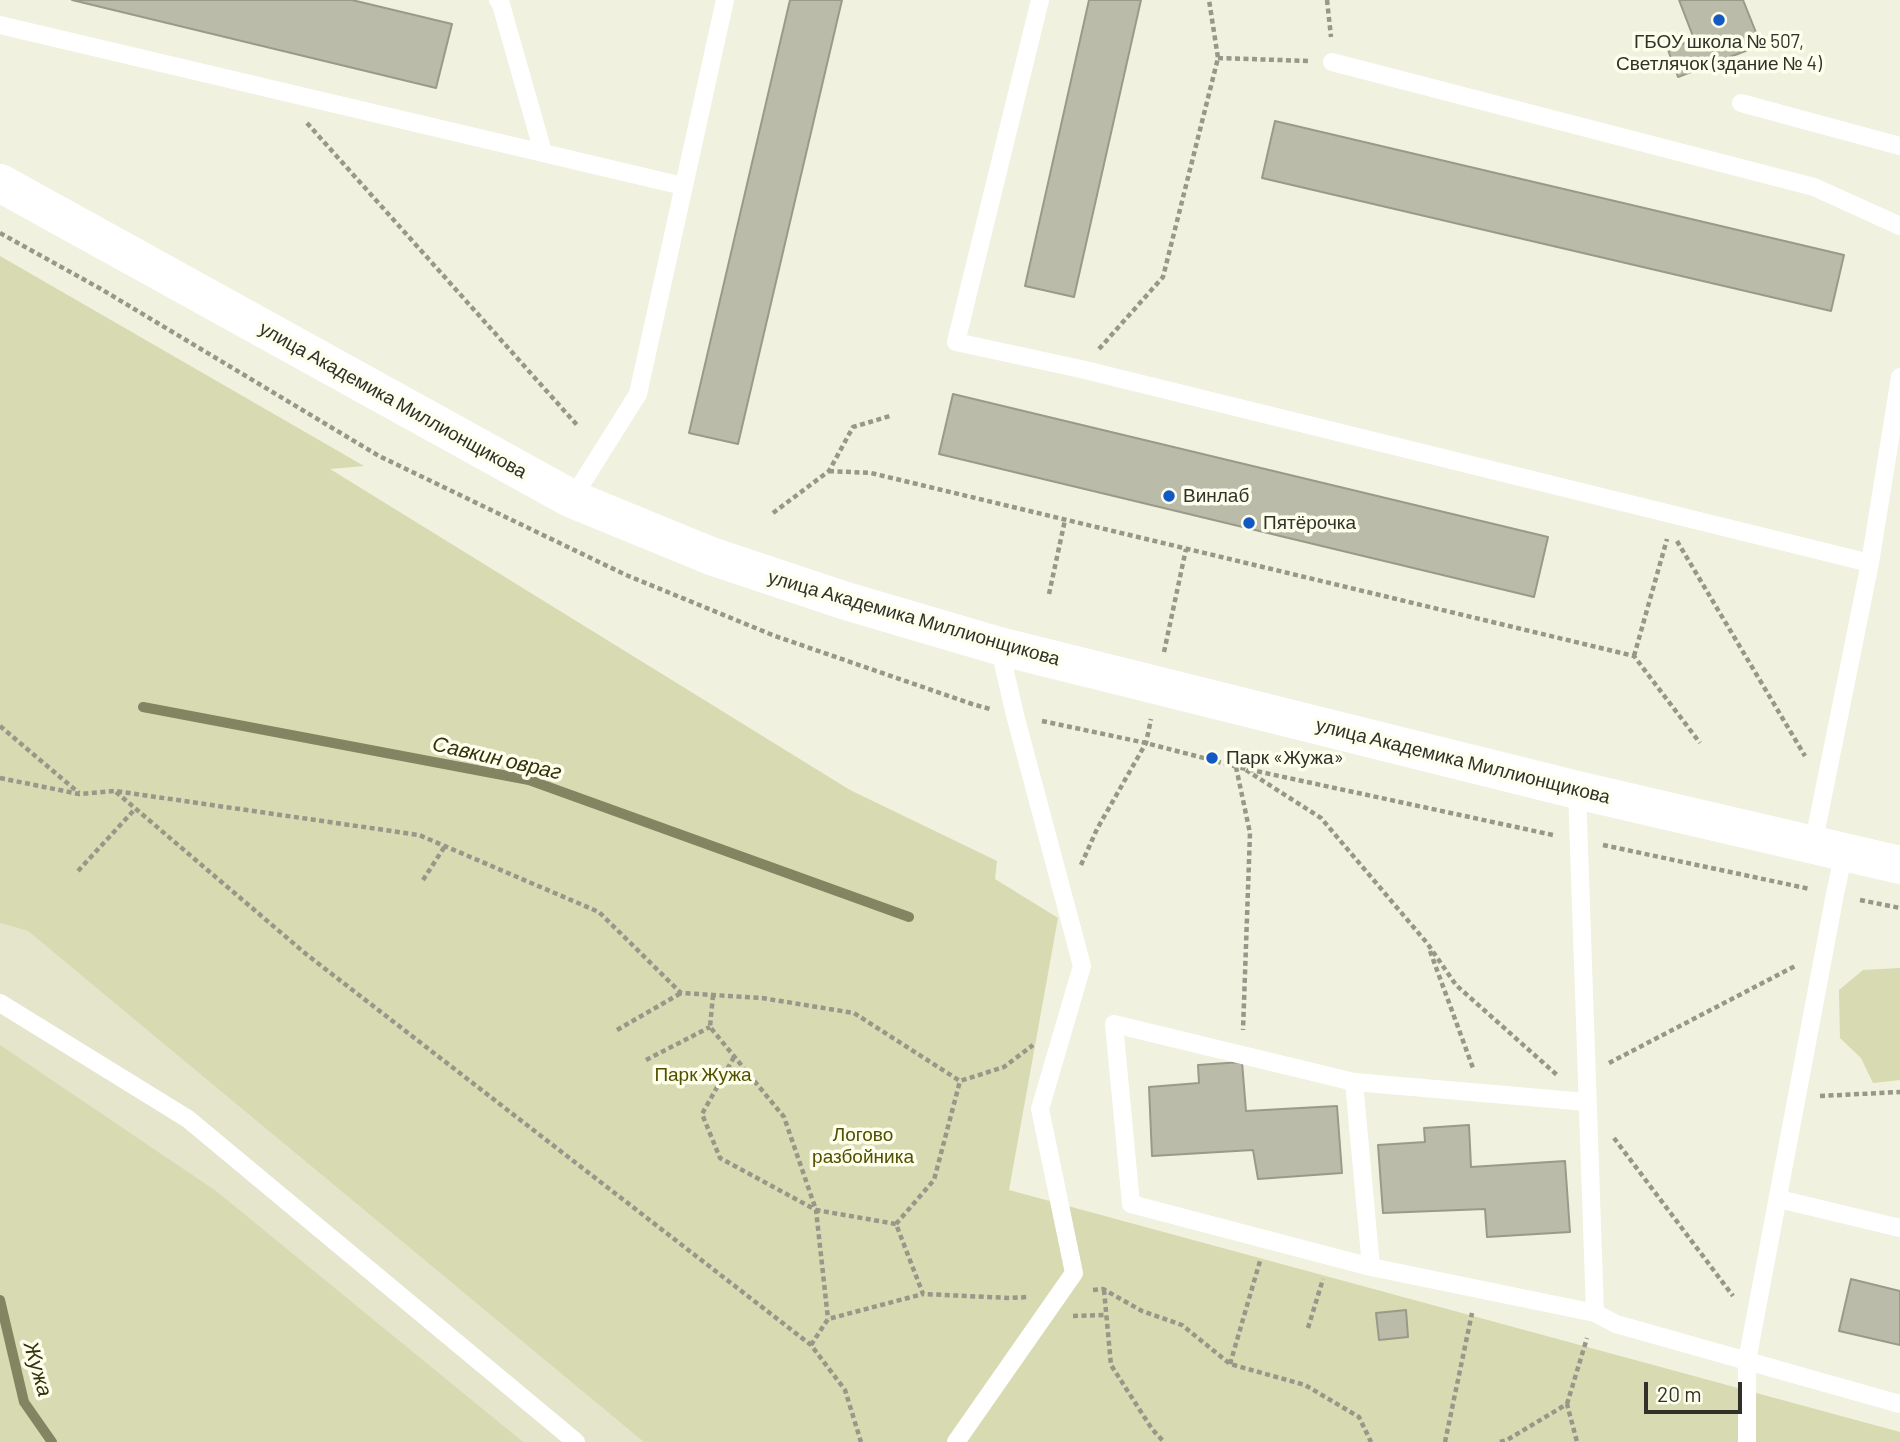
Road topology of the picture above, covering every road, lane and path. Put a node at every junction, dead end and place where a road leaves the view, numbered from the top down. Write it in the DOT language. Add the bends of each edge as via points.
graph roads {
  1 [pos="498,0"];
  2 [pos="725,0"];
  3 [pos="1040,0"];
  4 [pos="1209,0"];
  5 [pos="1327,0"];
  6 [pos="0,25"];
  7 [pos="1218,58"];
  8 [pos="1332,62"];
  9 [pos="278,90"];
  10 [pos="1741,103"];
  11 [pos="1900,146"];
  12 [pos="543,152"];
  13 [pos="0,183"];
  14 [pos="683,186"];
  15 [pos="1900,226"];
  16 [pos="1082,369"];
  17 [pos="1900,377"];
  18 [pos="890,416"];
  19 [pos="577,425"];
  20 [pos="830,471"];
  21 [pos="572,499"];
  22 [pos="1659,511"];
  23 [pos="773,513"];
  24 [pos="1065,520"];
  25 [pos="1670,528"];
  26 [pos="1186,549"];
  27 [pos="1870,563"];
  28 [pos="1049,594"];
  29 [pos="1169,624"];
  30 [pos="999,646"];
  31 [pos="1634,656"];
  32 [pos="0,726"];
  33 [pos="1146,743"];
  34 [pos="1700,743"];
  35 [pos="1806,757"];
  36 [pos="0,778"];
  37 [pos="1577,790"];
  38 [pos="115,791"];
  39 [pos="79,794"];
  40 [pos="135,808"];
  41 [pos="445,846"];
  42 [pos="1829,848"];
  43 [pos="1900,865"];
  44 [pos="78,871"];
  45 [pos="423,880"];
  46 [pos="1065,900"];
  47 [pos="1427,943"];
  48 [pos="1825,950"];
  49 [pos="681,993"];
  50 [pos="713,995"];
  51 [pos="0,1003"];
  52 [pos="710,1027"];
  53 [pos="617,1030"];
  54 [pos="1037,1042"];
  55 [pos="1242,1055"];
  56 [pos="734,1056"];
  57 [pos="646,1060"];
  58 [pos="1587,1074"];
  59 [pos="960,1081"];
  60 [pos="1353,1082"];
  61 [pos="1481,1092"];
  62 [pos="1900,1092"];
  63 [pos="1798,1097"];
  64 [pos="1587,1102"];
  65 [pos="1779,1199"];
  66 [pos="816,1210"];
  67 [pos="896,1224"];
  68 [pos="1900,1228"];
  69 [pos="1266,1240"];
  70 [pos="1329,1256"];
  71 [pos="1371,1267"];
  72 [pos="1477,1289"];
  73 [pos="923,1294"];
  74 [pos="1060,1294"];
  75 [pos="1595,1313"];
  76 [pos="828,1319"];
  77 [pos="1754,1325"];
  78 [pos="1308,1328"];
  79 [pos="811,1345"];
  80 [pos="1747,1362"];
  81 [pos="1230,1364"];
  82 [pos="1567,1404"];
  83 [pos="1900,1404"];
  84 [pos="576,1442"];
  85 [pos="862,1442"];
  86 [pos="956,1442"];
  87 [pos="1164,1442"];
  88 [pos="1371,1442"];
  89 [pos="1445,1442"];
  90 [pos="1500,1442"];
  91 [pos="1577,1442"];
  92 [pos="1747,1442"];
  1 -- 12 [label="lane"];
  2 -- 14 [label="lane"];
  3 -- 16 [label="lane" via="956,342"];
  4 -- 7 [label="path"];
  5 -- 8 [label="path"];
  6 -- 9 [label="lane"];
  7 -- 8 [label="path"];
  7 -- 16 [label="path" via="1163,277"];
  8 -- 15 [label="lane" via="1814,187"];
  9 -- 12 [label="lane"];
  9 -- 19 [label="path"];
  10 -- 11 [label="lane"];
  12 -- 14 [label="lane"];
  13 -- 21 [label="street, улица Академика Миллионщикова"];
  14 -- 21 [label="lane" via="638,394"];
  16 -- 22 [label="lane"];
  17 -- 27 [label="lane"];
  18 -- 20 [label="path" via="853,427"];
  20 -- 23 [label="path"];
  20 -- 24 [label="path" via="872,473"];
  21 -- 30 [label="street, улица Академика Миллионщикова" via="711,556"];
  22 -- 25 [label="path"];
  22 -- 27 [label="lane"];
  24 -- 26 [label="path"];
  24 -- 28 [label="path"];
  25 -- 31 [label="path"];
  25 -- 35 [label="path"];
  26 -- 29 [label="path"];
  26 -- 31 [label="path"];
  27 -- 42 [label="lane"];
  30 -- 37 [label="street, улица Академика Миллионщикова"];
  30 -- 46 [label="lane"];
  31 -- 34 [label="path"];
  32 -- 39 [label="path"];
  33 -- 46 [label="path" via="1097,829"];
  36 -- 39 [label="path"];
  37 -- 42 [label="street, улица Академика Миллионщикова"];
  37 -- 58 [label="lane"];
  38 -- 39 [label="path"];
  38 -- 40 [label="path"];
  38 -- 41 [label="path" via="419,835"];
  40 -- 44 [label="path"];
  40 -- 79 [label="path" via="306,954"];
  41 -- 45 [label="path"];
  41 -- 49 [label="path" via="600,912"];
  42 -- 43 [label="street, улица Академика Миллионщикова"];
  42 -- 48 [label="lane"];
  46 -- 74 [label="lane" via="1082,965 1040,1109 1074,1273"];
  47 -- 55 [label="path" via="1321,818 1239,767 1250,832"];
  47 -- 61 [label="path"];
  47 -- 64 [label="path" via="1456,985"];
  48 -- 58 [label="path"];
  48 -- 63 [label="lane"];
  49 -- 50 [label="path"];
  49 -- 53 [label="path"];
  50 -- 52 [label="path"];
  50 -- 59 [label="path" via="854,1013"];
  51 -- 84 [label="lane" via="188,1119"];
  52 -- 56 [label="path"];
  52 -- 57 [label="path"];
  54 -- 59 [label="path" via="1004,1067"];
  55 -- 60 [label="lane"];
  55 -- 69 [label="lane" via="1114,1024 1131,1204"];
  56 -- 66 [label="path" via="784,1116"];
  56 -- 66 [label="path" via="702,1114 720,1158"];
  58 -- 64 [label="lane"];
  59 -- 67 [label="path" via="934,1180"];
  60 -- 61 [label="lane"];
  60 -- 71 [label="lane"];
  61 -- 64 [label="lane"];
  62 -- 63 [label="path"];
  63 -- 65 [label="lane"];
  64 -- 75 [label="lane"];
  64 -- 77 [label="path"];
  65 -- 68 [label="lane"];
  65 -- 77 [label="lane"];
  66 -- 67 [label="path"];
  66 -- 76 [label="path"];
  67 -- 73 [label="path"];
  69 -- 70 [label="lane"];
  69 -- 81 [label="path"];
  70 -- 71 [label="lane"];
  70 -- 78 [label="path"];
  71 -- 72 [label="lane"];
  72 -- 75 [label="lane"];
  72 -- 89 [label="path"];
  73 -- 74 [label="path" via="1010,1298"];
  73 -- 76 [label="path"];
  74 -- 86 [label="lane"];
  75 -- 80 [label="lane" via="1616,1324"];
  75 -- 82 [label="path"];
  76 -- 79 [label="path"];
  77 -- 80 [label="lane"];
  79 -- 85 [label="path" via="845,1390"];
  80 -- 83 [label="lane"];
  80 -- 92 [label="lane"];
  81 -- 87 [label="path" via="1182,1325 1142,1311 1103,1289 1111,1365"];
  81 -- 88 [label="path" via="1305,1385 1359,1417"];
  82 -- 90 [label="path"];
  82 -- 91 [label="path"];
}
